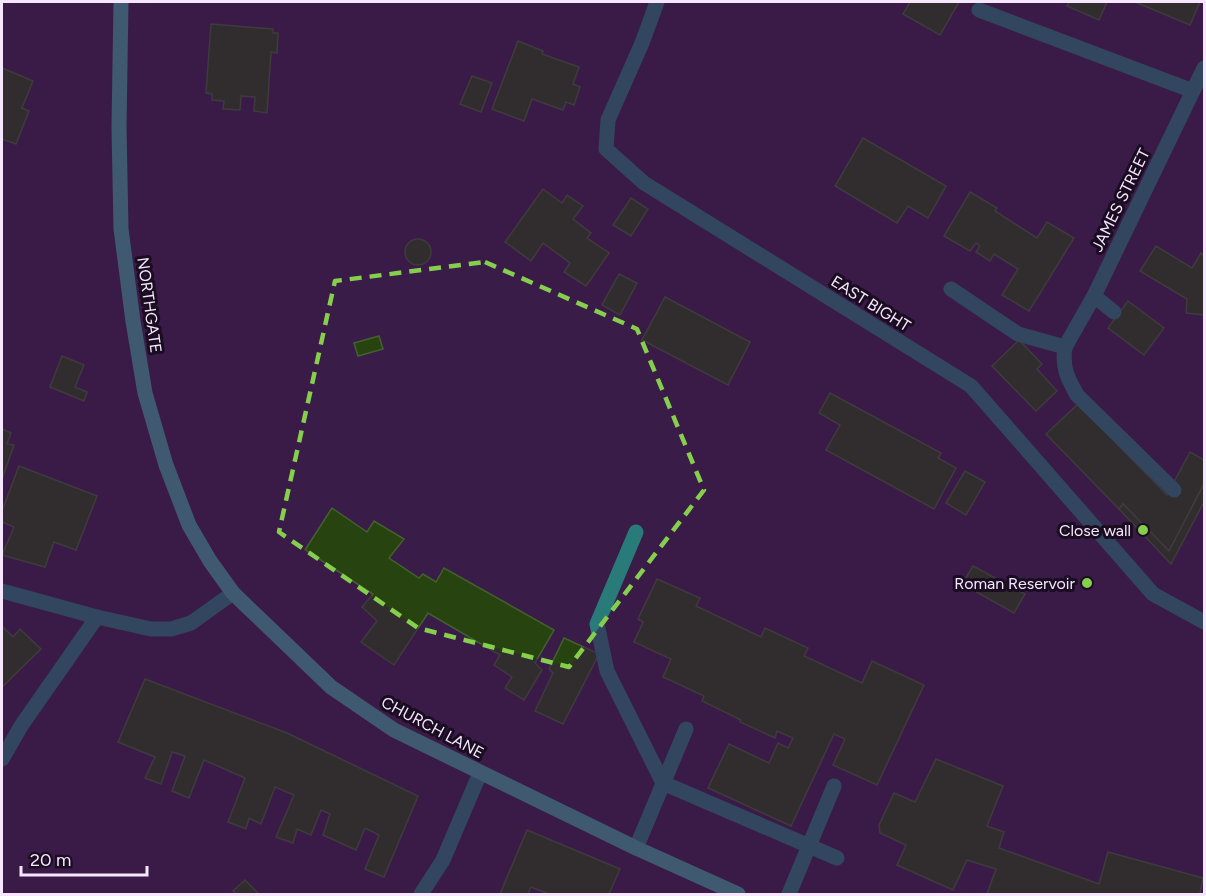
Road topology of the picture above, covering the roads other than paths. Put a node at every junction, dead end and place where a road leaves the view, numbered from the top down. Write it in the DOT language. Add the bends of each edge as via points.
graph roads {
  1 [pos="121,2"];
  2 [pos="657,2"];
  3 [pos="979,10"];
  4 [pos="1204,68"];
  5 [pos="1193,91"];
  6 [pos="951,289"];
  7 [pos="1094,296"];
  8 [pos="1114,312"];
  9 [pos="1065,347"];
  10 [pos="1174,490"];
  11 [pos="636,532"];
  12 [pos="2,591"];
  13 [pos="233,593"];
  14 [pos="97,617"];
  15 [pos="1204,622"];
  16 [pos="686,729"];
  17 [pos="2,759"];
  18 [pos="480,773"];
  19 [pos="663,783"];
  20 [pos="834,786"];
  21 [pos="808,846"];
  22 [pos="636,849"];
  23 [pos="837,858"];
  24 [pos="422,894"];
  25 [pos="738,894"];
  26 [pos="789,894"];
  1 -- 13 [label="street, NORTHGATE" via="121,229 145,393 189,525"];
  2 -- 15 [label="street, EAST BIGHT" via="608,120 606,149 644,183 971,386 1153,594"];
  3 -- 5 [label="street"];
  4 -- 5 [label="street, JAMES STREET"];
  5 -- 7 [label="street, JAMES STREET"];
  6 -- 9 [label="street" via="1018,334"];
  7 -- 8 [label="street"];
  7 -- 9 [label="street, JAMES STREET"];
  9 -- 10 [label="street" via="1063,362 1077,395"];
  11 -- 19 [label="street" via="597,624 607,671"];
  12 -- 14 [label="street"];
  13 -- 14 [label="street" via="191,623 171,629 151,629"];
  13 -- 18 [label="street, CHURCH LANE" via="331,687 394,729"];
  14 -- 17 [label="street"];
  16 -- 19 [label="street"];
  18 -- 22 [label="street, CHURCH LANE"];
  18 -- 24 [label="street" via="443,860"];
  19 -- 21 [label="street"];
  19 -- 22 [label="street"];
  20 -- 21 [label="street"];
  21 -- 23 [label="street"];
  21 -- 26 [label="street"];
  22 -- 25 [label="street, CHURCH LANE"];
}
